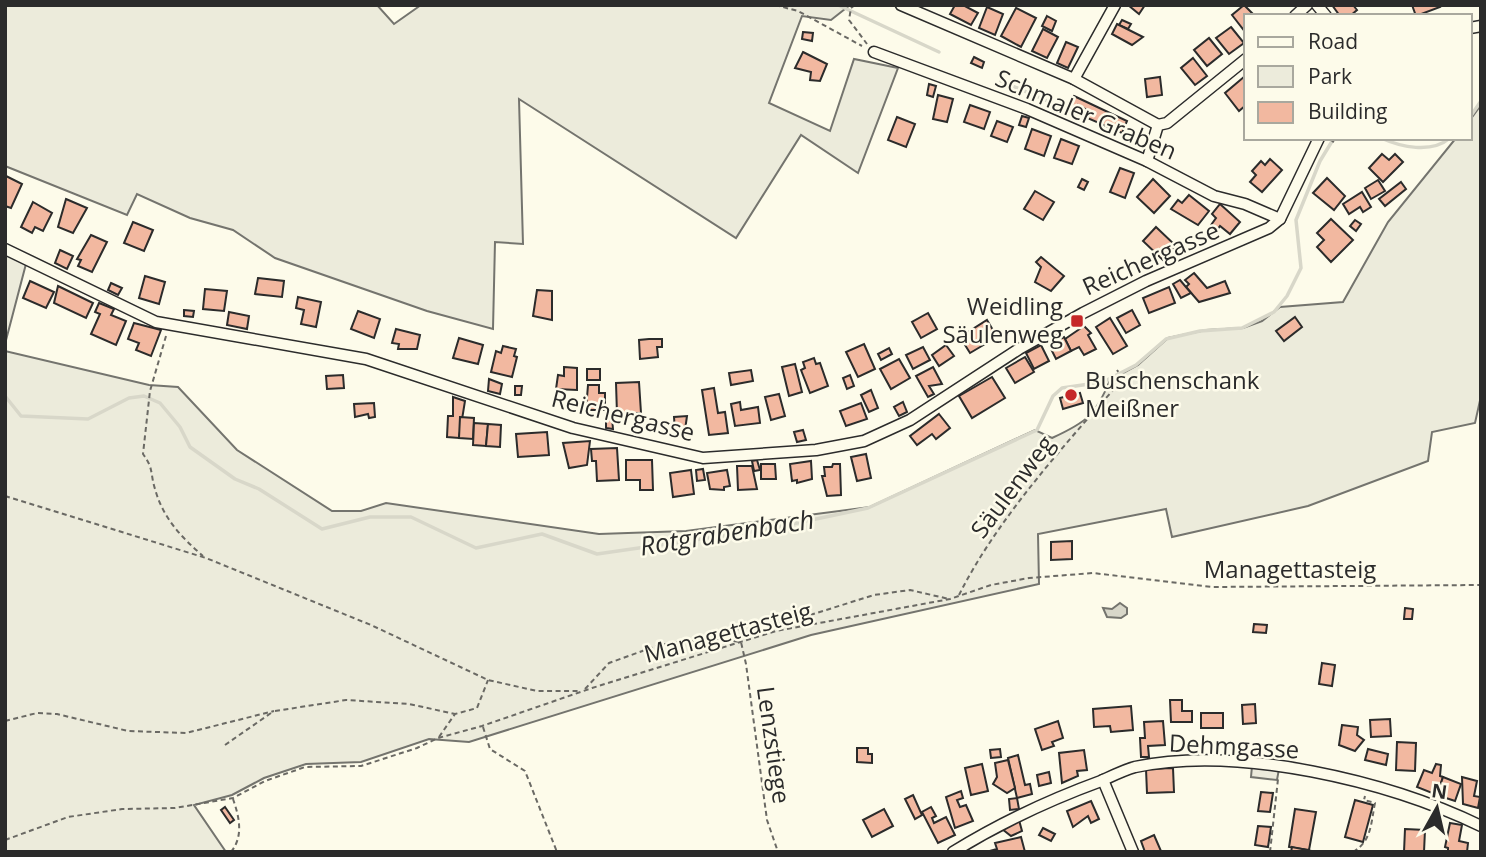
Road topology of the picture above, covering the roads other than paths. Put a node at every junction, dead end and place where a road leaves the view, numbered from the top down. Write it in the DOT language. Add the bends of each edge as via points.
graph roads {
  1 [pos="901,5"];
  2 [pos="1115,5"];
  3 [pos="874,52"];
  4 [pos="1244,61"];
  5 [pos="1074,79"];
  6 [pos="1158,125"];
  7 [pos="1318,140"];
  8 [pos="1147,160"];
  9 [pos="1280,219"];
  10 [pos="5,249"];
  11 [pos="1103,780"];
  12 [pos="1481,826"];
  13 [pos="953,852"];
  14 [pos="1133,852"];
  1 -- 5 [label="street, Schmaler Graben"];
  2 -- 5 [label="street"];
  3 -- 8 [label="street, Schmaler Graben"];
  4 -- 6 [label="street" via="1167,123"];
  5 -- 6 [label="street, Schmaler Graben"];
  6 -- 8 [label="street"];
  7 -- 9 [label="street"];
  8 -- 9 [label="street, Schmaler Graben" via="1214,196"];
  9 -- 10 [label="street, Reichergasse" via="1251,237 1083,313 910,420 864,441 816,450 703,458 573,428 366,359 168,325"];
  11 -- 12 [label="street, Dehmgasse" via="1161,763 1280,768 1380,787"];
  11 -- 13 [label="street, Dehmgasse" via="1052,800"];
  11 -- 14 [label="street"];
}
